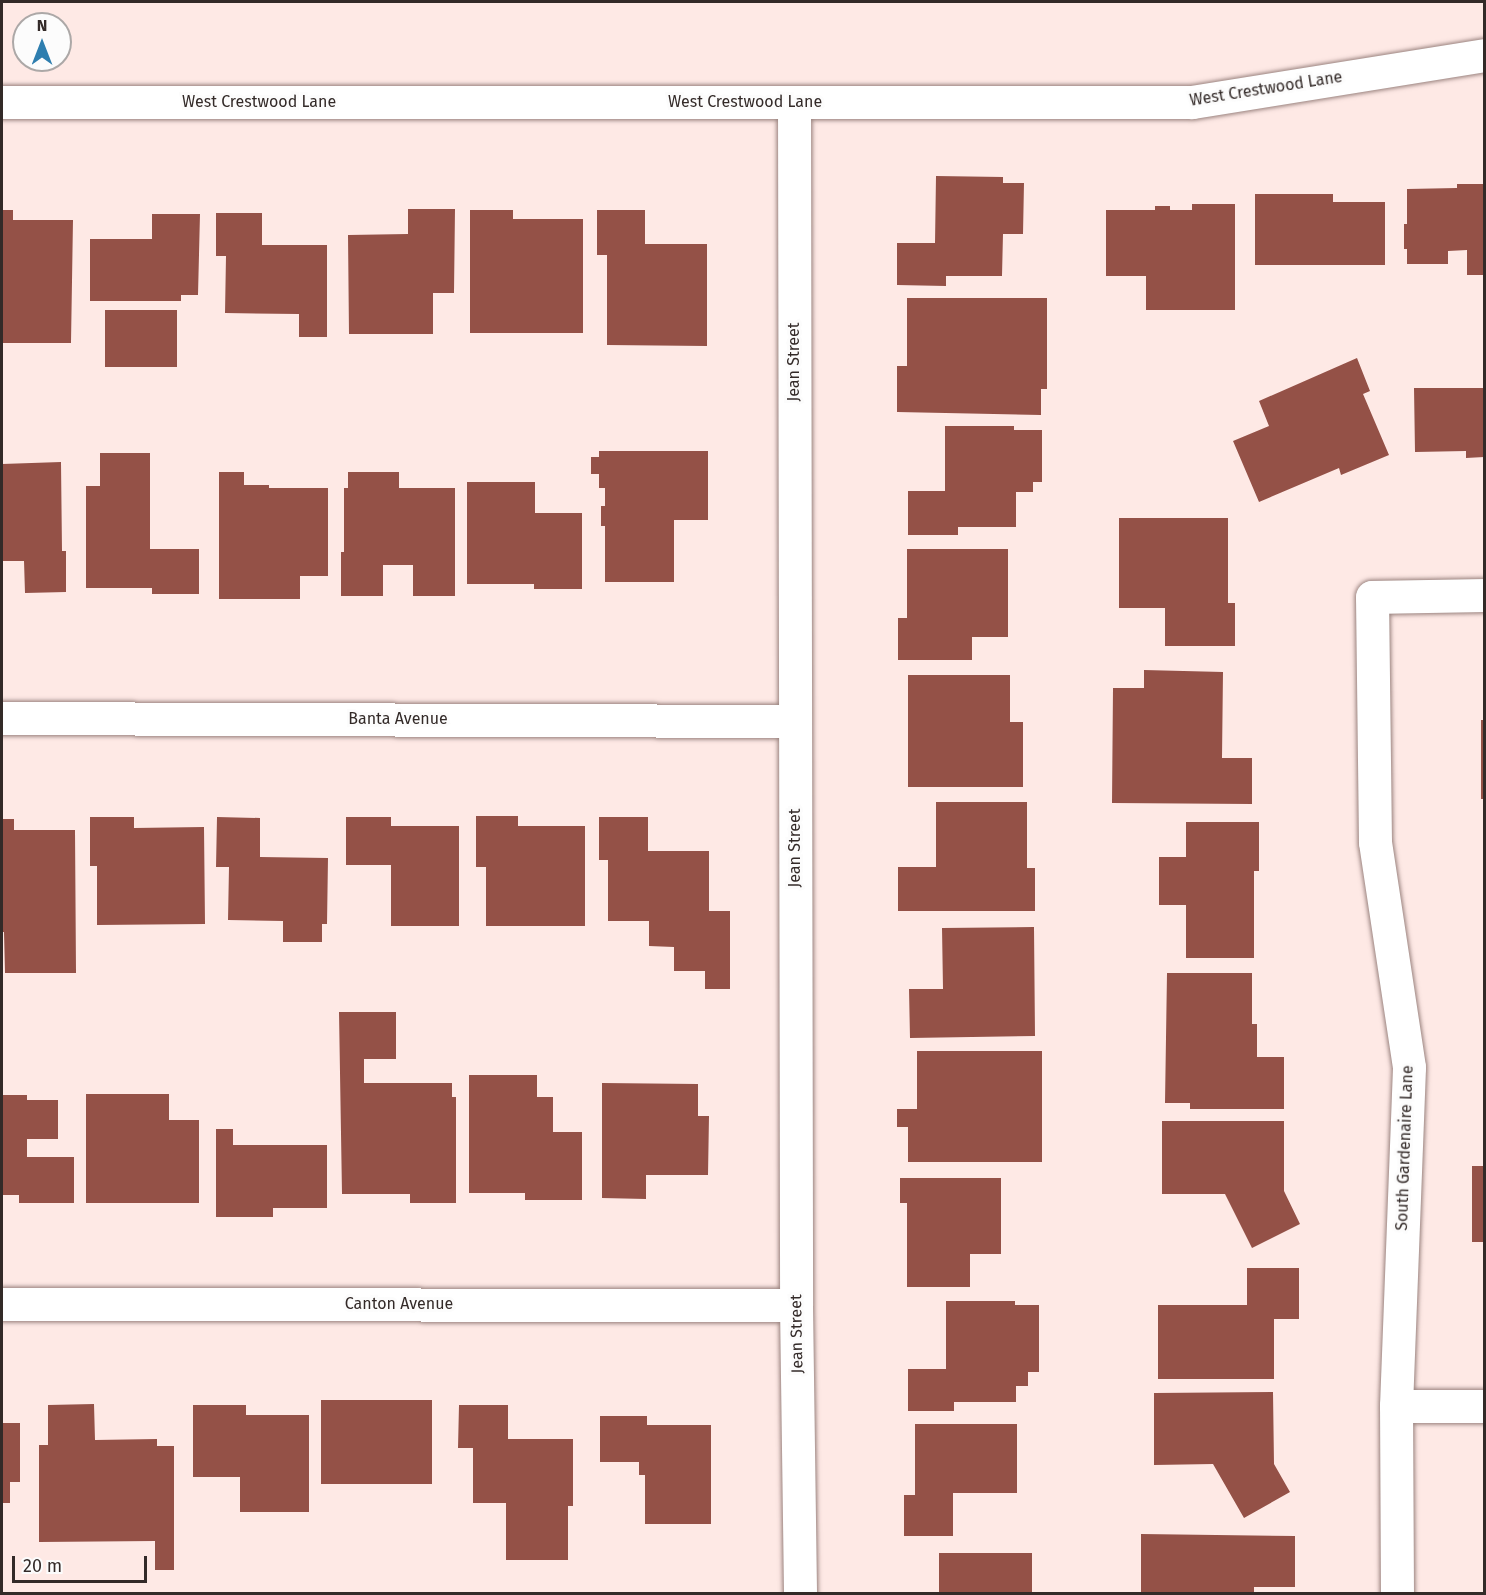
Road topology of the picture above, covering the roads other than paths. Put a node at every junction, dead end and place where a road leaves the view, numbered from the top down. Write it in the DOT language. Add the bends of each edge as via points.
graph roads {
  1 [pos="1485,55"];
  2 [pos="2,102"];
  3 [pos="794,102"];
  4 [pos="1485,595"];
  5 [pos="2,717"];
  6 [pos="795,721"];
  7 [pos="2,1304"];
  8 [pos="796,1305"];
  9 [pos="1396,1406"];
  10 [pos="1485,1406"];
  11 [pos="800,1593"];
  12 [pos="1397,1593"];
  1 -- 3 [label="street, West Crestwood Lane" via="1192,102"];
  2 -- 3 [label="street, West Crestwood Lane"];
  3 -- 6 [label="street, Jean Street"];
  4 -- 9 [label="street, South Gardenaire Lane" via="1372,597 1375,843 1409,1067"];
  5 -- 6 [label="street, Banta Avenue"];
  6 -- 8 [label="street, Jean Street"];
  7 -- 8 [label="street, Canton Avenue"];
  8 -- 11 [label="street, Jean Street"];
  9 -- 10 [label="street"];
  9 -- 12 [label="street, South Gardenaire Lane"];
}
